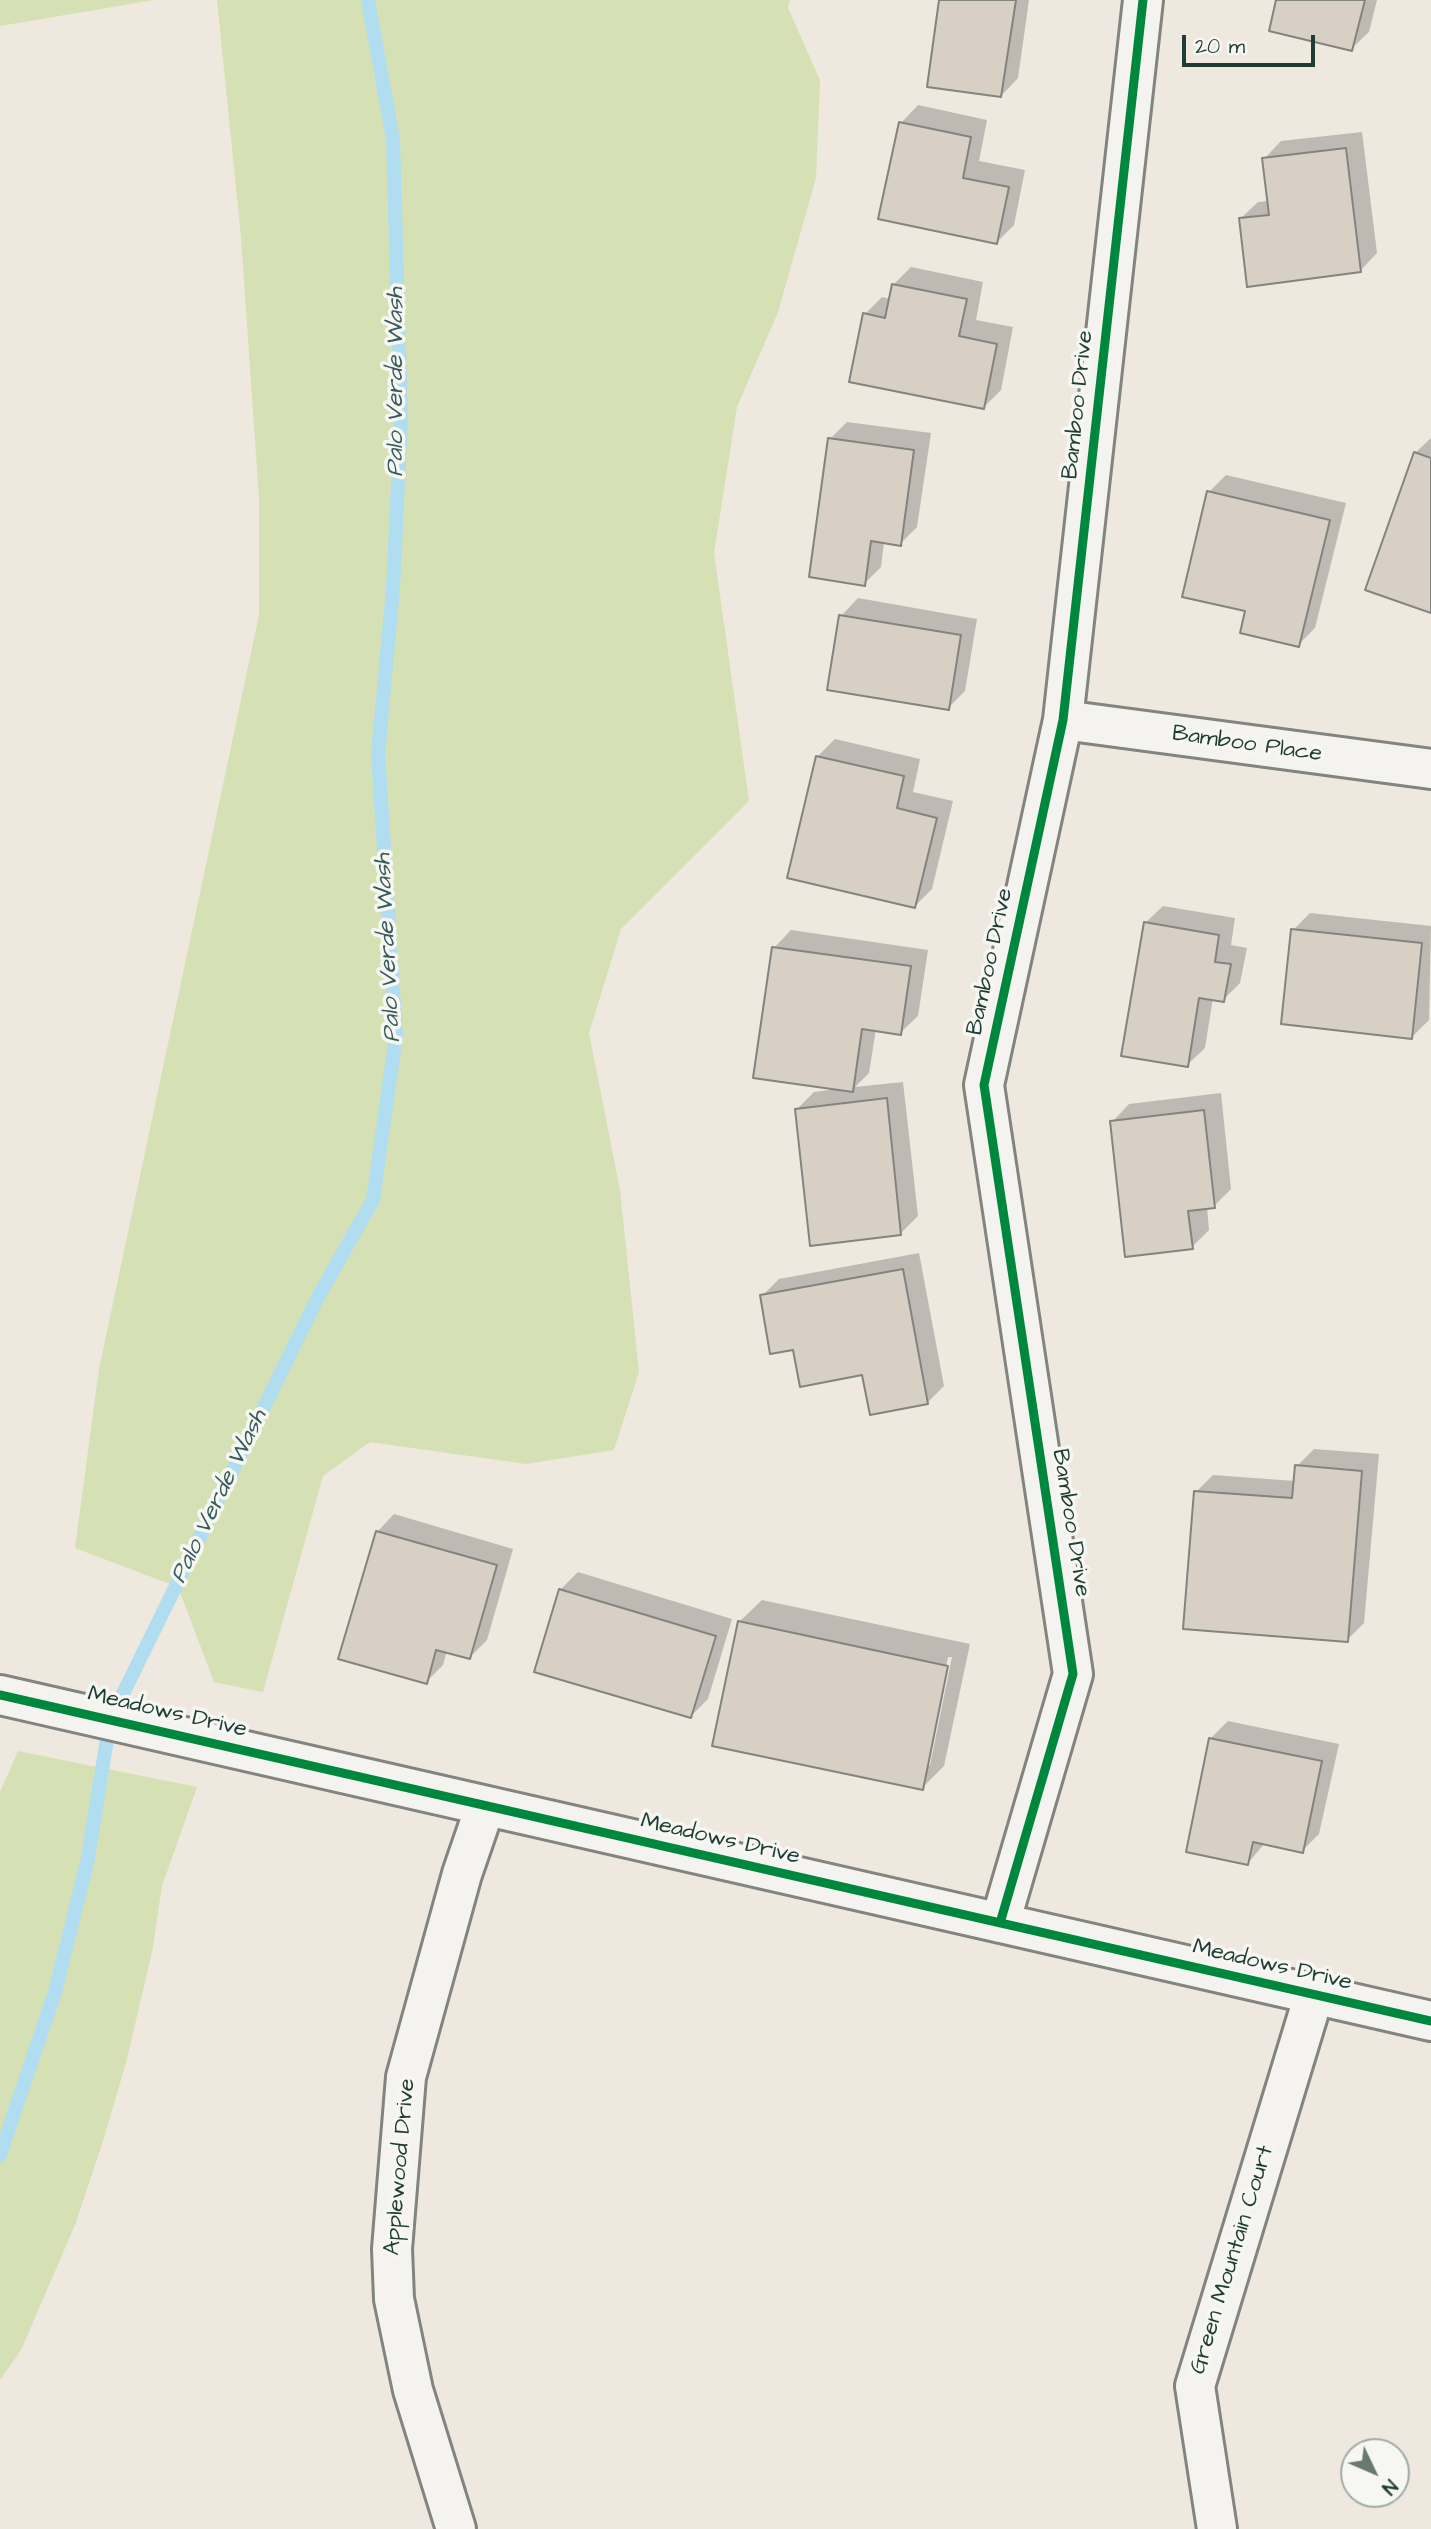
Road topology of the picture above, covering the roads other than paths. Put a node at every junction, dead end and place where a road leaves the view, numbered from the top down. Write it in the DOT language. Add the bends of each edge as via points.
graph roads {
  1 [pos="1143,0"];
  2 [pos="1063,720"];
  3 [pos="1431,769"];
  4 [pos="0,1695"];
  5 [pos="485,1807"];
  6 [pos="1000,1923"];
  7 [pos="1314,1995"];
  8 [pos="1431,2021"];
  9 [pos="456,2529"];
  10 [pos="1217,2529"];
  1 -- 2 [label="street, Bamboo Drive"];
  2 -- 3 [label="street, Bamboo Place"];
  2 -- 6 [label="street, Bamboo Drive" via="984,1085 1073,1674"];
  4 -- 5 [label="street, Meadows Drive"];
  5 -- 6 [label="street, Meadows Drive"];
  5 -- 9 [label="street, Applewood Drive" via="407,2077 393,2236 394,2299 411,2377"];
  6 -- 7 [label="street, Meadows Drive"];
  7 -- 8 [label="street, Meadows Drive"];
  7 -- 10 [label="street, Green Mountain Court" via="1195,2386"];
}
